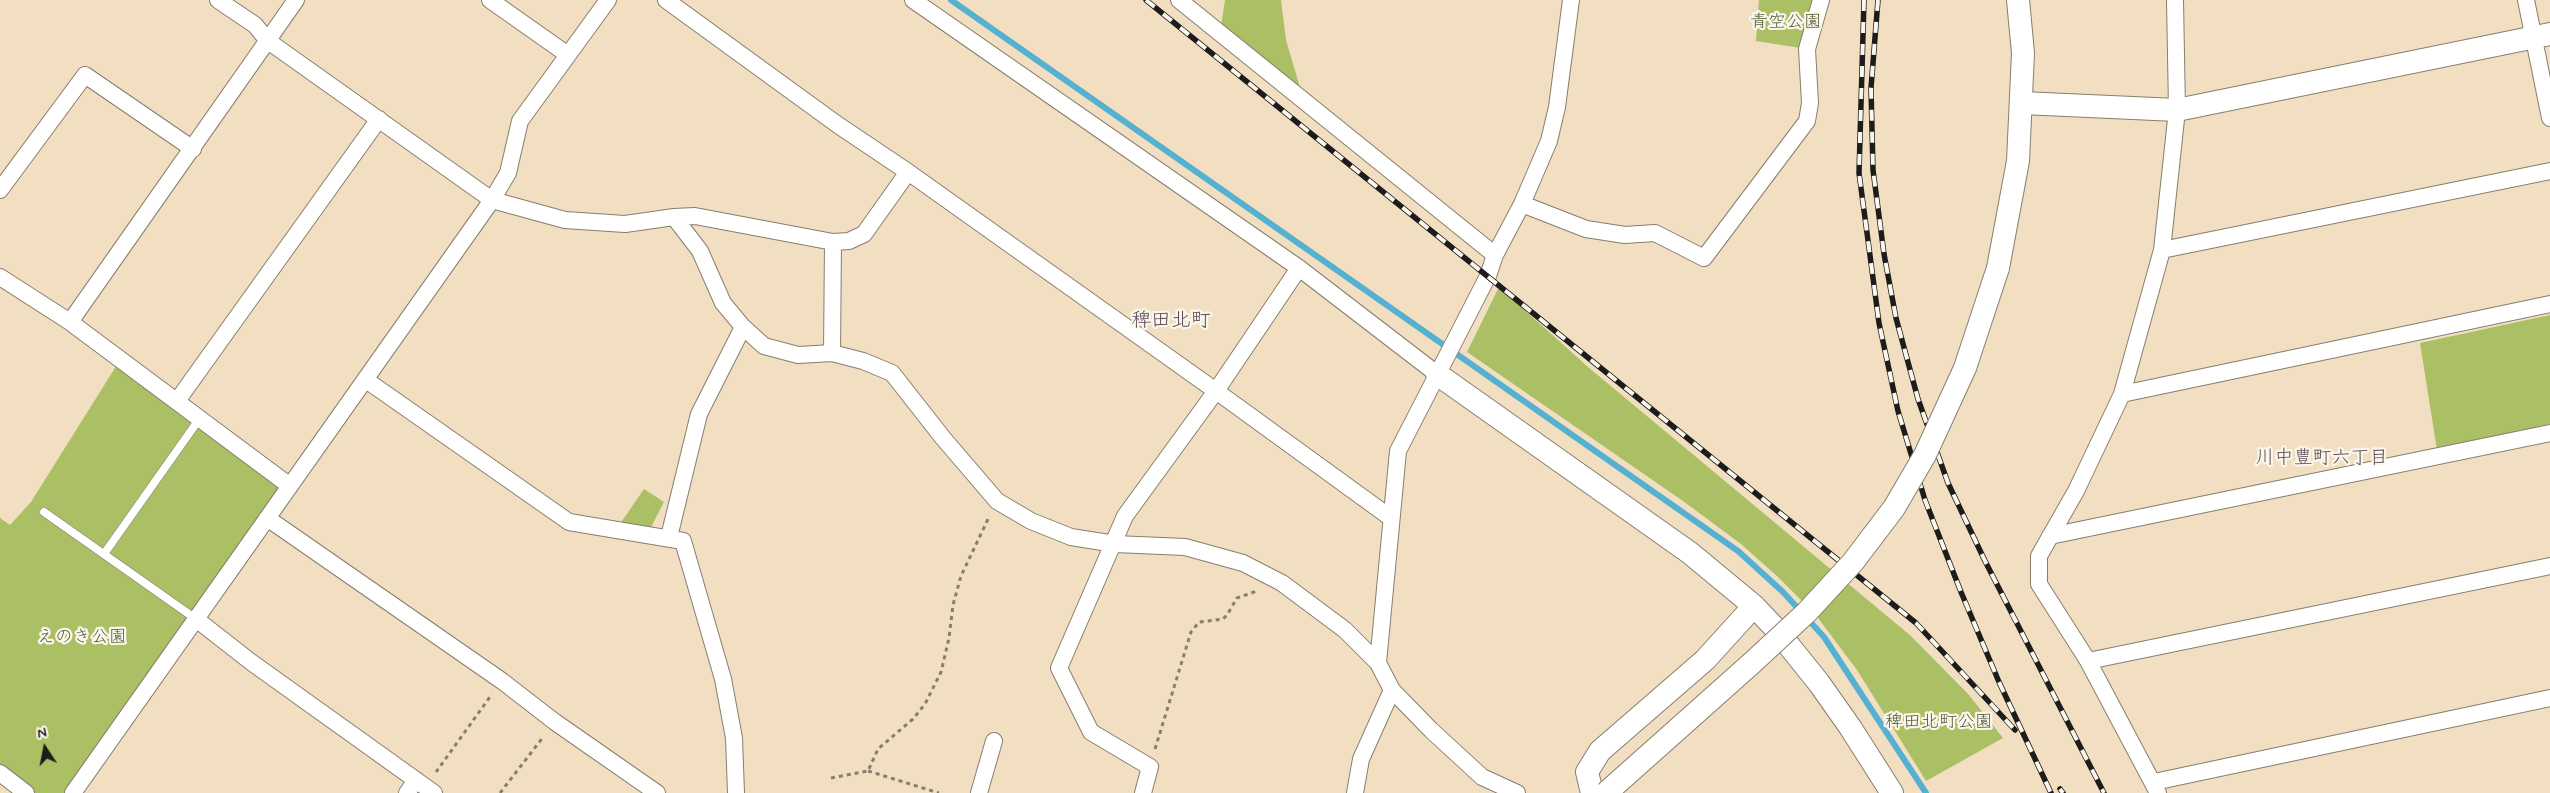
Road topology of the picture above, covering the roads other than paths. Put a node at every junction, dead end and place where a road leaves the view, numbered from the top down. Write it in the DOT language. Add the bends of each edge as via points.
graph roads {
  1 [pos="218,0"];
  2 [pos="296,0"];
  3 [pos="490,0"];
  4 [pos="608,0"];
  5 [pos="666,0"];
  6 [pos="913,0"];
  7 [pos="1179,0"];
  8 [pos="1572,0"];
  9 [pos="1821,0"];
  10 [pos="2018,0"];
  11 [pos="2175,0"];
  12 [pos="2526,0"];
  13 [pos="2542,35"];
  14 [pos="268,41"];
  15 [pos="568,55"];
  16 [pos="2022,103"];
  17 [pos="2177,110"];
  18 [pos="2550,118"];
  19 [pos="378,119"];
  20 [pos="194,148"];
  21 [pos="2550,171"];
  22 [pos="908,172"];
  23 [pos="0,190"];
  24 [pos="492,200"];
  25 [pos="1522,204"];
  26 [pos="674,217"];
  27 [pos="833,242"];
  28 [pos="2162,250"];
  29 [pos="1495,255"];
  30 [pos="1299,268"];
  31 [pos="0,277"];
  32 [pos="2550,304"];
  33 [pos="70,322"];
  34 [pos="743,327"];
  35 [pos="832,353"];
  36 [pos="1440,368"];
  37 [pos="366,380"];
  38 [pos="1216,391"];
  39 [pos="2122,394"];
  40 [pos="177,401"];
  41 [pos="200,418"];
  42 [pos="2550,434"];
  43 [pos="290,486"];
  44 [pos="44,512"];
  45 [pos="267,518"];
  46 [pos="1391,518"];
  47 [pos="2050,536"];
  48 [pos="669,537"];
  49 [pos="1115,544"];
  50 [pos="104,554"];
  51 [pos="2550,566"];
  52 [pos="1754,606"];
  53 [pos="196,619"];
  54 [pos="2088,661"];
  55 [pos="1378,663"];
  56 [pos="1392,690"];
  57 [pos="2550,698"];
  58 [pos="994,741"];
  59 [pos="0,773"];
  60 [pos="412,787"];
  61 [pos="2156,788"];
  62 [pos="26,793"];
  63 [pos="73,793"];
  64 [pos="434,793"];
  65 [pos="657,793"];
  66 [pos="736,793"];
  67 [pos="979,793"];
  68 [pos="1143,793"];
  69 [pos="1355,793"];
  70 [pos="1517,793"];
  71 [pos="1592,793"];
  72 [pos="1606,793"];
  73 [pos="1892,793"];
  1 -- 14 [label="street" via="255,25"];
  2 -- 14 [label="street"];
  3 -- 15 [label="street"];
  4 -- 15 [label="street"];
  5 -- 22 [label="street"];
  6 -- 30 [label="street"];
  7 -- 29 [label="street"];
  8 -- 25 [label="street" via="1549,141"];
  9 -- 25 [label="street" via="1807,49 1810,103 1807,121 1704,258 1655,233 1625,235 1586,229"];
  10 -- 16 [label="street"];
  11 -- 17 [label="street"];
  12 -- 13 [label="street"];
  13 -- 17 [label="street"];
  13 -- 18 [label="street"];
  14 -- 19 [label="street"];
  14 -- 20 [label="street"];
  15 -- 24 [label="street" via="520,121 508,173"];
  16 -- 17 [label="street"];
  16 -- 72 [label="street, bridge" via="2018,161 1998,268 1965,368 1924,455 1894,508 1854,562 1807,612"];
  17 -- 28 [label="street"];
  19 -- 24 [label="street"];
  19 -- 40 [label="street"];
  20 -- 23 [label="street" via="85,75"];
  20 -- 33 [label="street"];
  21 -- 28 [label="street"];
  22 -- 27 [label="street" via="864,234 849,241"];
  22 -- 38 [label="street"];
  24 -- 26 [label="street" via="565,220 625,224"];
  24 -- 37 [label="street"];
  25 -- 29 [label="street"];
  26 -- 27 [label="street" via="696,216"];
  26 -- 34 [label="street" via="700,251 723,303"];
  27 -- 35 [label="street"];
  28 -- 39 [label="street"];
  29 -- 36 [label="street" via="1488,276"];
  30 -- 36 [label="street"];
  30 -- 38 [label="street"];
  31 -- 33 [label="street"];
  32 -- 39 [label="street"];
  33 -- 40 [label="street"];
  34 -- 35 [label="street" via="764,346 798,355"];
  34 -- 48 [label="street" via="699,414"];
  35 -- 49 [label="street" via="892,373 998,501 1031,521 1071,537"];
  36 -- 46 [label="street" via="1398,451"];
  36 -- 52 [label="street" via="1690,553"];
  37 -- 43 [label="street"];
  37 -- 48 [label="street" via="569,522"];
  38 -- 46 [label="street"];
  38 -- 49 [label="street" via="1125,516"];
  39 -- 47 [label="street" via="2076,491"];
  40 -- 41 [label="street"];
  41 -- 43 [label="street"];
  41 -- 50 [label="lane"];
  42 -- 47 [label="street"];
  43 -- 45 [label="street"];
  44 -- 50 [label="lane"];
  45 -- 53 [label="street"];
  45 -- 65 [label="street"];
  46 -- 55 [label="street"];
  47 -- 54 [label="street" via="2039,556 2039,584"];
  48 -- 66 [label="street" via="683,541 723,679 734,738"];
  49 -- 55 [label="street" via="1185,547 1243,563 1282,583 1344,630"];
  49 -- 68 [label="street" via="1059,668 1091,732 1150,766"];
  50 -- 53 [label="lane"];
  51 -- 54 [label="street"];
  52 -- 71 [label="street" via="1705,660 1600,751 1587,772"];
  52 -- 73 [label="street" via="1819,683"];
  53 -- 60 [label="street"];
  53 -- 63 [label="street"];
  54 -- 61 [label="street"];
  55 -- 56 [label="street"];
  56 -- 69 [label="street" via="1361,759"];
  56 -- 70 [label="street" via="1482,777"];
  57 -- 61 [label="street"];
  58 -- 67 [label="street"];
  59 -- 62 [label="street"];
  60 -- 64 [label="street"];
}
